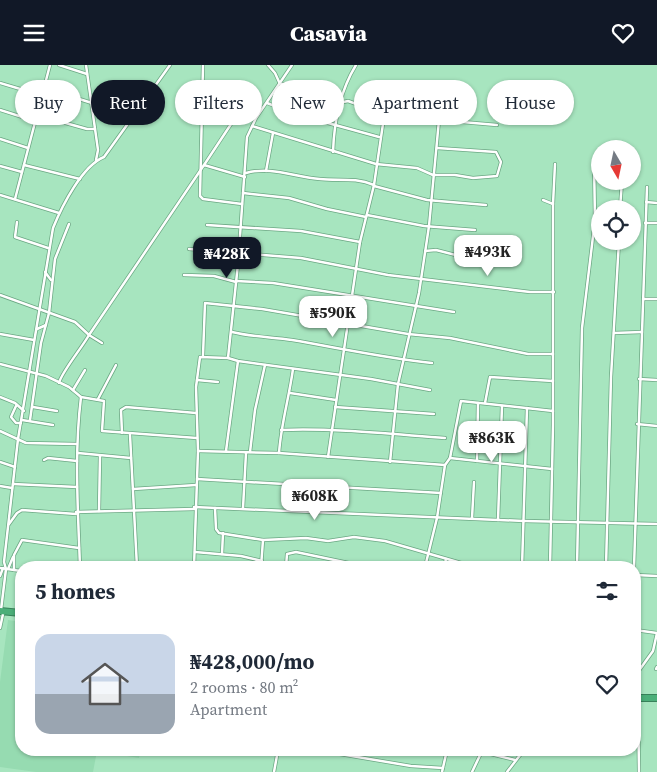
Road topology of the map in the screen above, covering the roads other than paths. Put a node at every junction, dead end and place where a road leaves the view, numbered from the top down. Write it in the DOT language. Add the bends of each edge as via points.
graph roads {
  1 [pos="50,65"];
  2 [pos="59,65"];
  3 [pos="86,65"];
  4 [pos="170,65"];
  5 [pos="203,65"];
  6 [pos="268,65"];
  7 [pos="292,65"];
  8 [pos="356,65"];
  9 [pos="87,73"];
  10 [pos="46,80"];
  11 [pos="278,80"];
  12 [pos="283,80"];
  13 [pos="0,83"];
  14 [pos="15,87"];
  15 [pos="344,92"];
  16 [pos="272,96"];
  17 [pos="91,97"];
  18 [pos="267,103"];
  19 [pos="0,110"];
  20 [pos="15,115"];
  21 [pos="34,125"];
  22 [pos="72,125"];
  23 [pos="95,125"];
  24 [pos="230,125"];
  25 [pos="382,125"];
  26 [pos="438,125"];
  27 [pos="252,126"];
  28 [pos="336,126"];
  29 [pos="95,129"];
  30 [pos="273,133"];
  31 [pos="380,137"];
  32 [pos="0,139"];
  33 [pos="28,147"];
  34 [pos="436,148"];
  35 [pos="333,152"];
  36 [pos="96,160"];
  37 [pos="376,164"];
  38 [pos="555,164"];
  39 [pos="23,165"];
  40 [pos="204,165"];
  41 [pos="0,166"];
  42 [pos="200,170"];
  43 [pos="266,171"];
  44 [pos="22,172"];
  45 [pos="246,173"];
  46 [pos="433,175"];
  47 [pos="245,177"];
  48 [pos="80,179"];
  49 [pos="374,185"];
  50 [pos="647,187"];
  51 [pos="594,190"];
  52 [pos="242,193"];
  53 [pos="0,195"];
  54 [pos="15,199"];
  55 [pos="430,199"];
  56 [pos="543,200"];
  57 [pos="646,202"];
  58 [pos="657,203"];
  59 [pos="242,204"];
  60 [pos="486,205"];
  61 [pos="553,205"];
  62 [pos="59,213"];
  63 [pos="366,216"];
  64 [pos="17,222"];
  65 [pos="646,223"];
  66 [pos="657,223"];
  67 [pos="69,224"];
  68 [pos="207,225"];
  69 [pos="428,226"];
  70 [pos="240,228"];
  71 [pos="475,230"];
  72 [pos="360,242"];
  73 [pos="48,248"];
  74 [pos="189,249"];
  75 [pos="618,250"];
  76 [pos="425,251"];
  77 [pos="239,254"];
  78 [pos="475,259"];
  79 [pos="357,270"];
  80 [pos="45,272"];
  81 [pos="184,275"];
  82 [pos="421,279"];
  83 [pos="51,280"];
  84 [pos="236,281"];
  85 [pos="554,292"];
  86 [pos="0,295"];
  87 [pos="354,295"];
  88 [pos="642,299"];
  89 [pos="657,299"];
  90 [pos="234,305"];
  91 [pos="415,306"];
  92 [pos="40,309"];
  93 [pos="454,311"];
  94 [pos="49,313"];
  95 [pos="349,324"];
  96 [pos="46,325"];
  97 [pos="37,329"];
  98 [pos="231,331"];
  99 [pos="613,333"];
  100 [pos="642,333"];
  101 [pos="0,334"];
  102 [pos="408,334"];
  103 [pos="90,335"];
  104 [pos="34,340"];
  105 [pos="102,343"];
  106 [pos="343,350"];
  107 [pos="553,354"];
  108 [pos="203,355"];
  109 [pos="228,357"];
  110 [pos="238,361"];
  111 [pos="404,361"];
  112 [pos="432,363"];
  113 [pos="0,364"];
  114 [pos="116,365"];
  115 [pos="265,365"];
  116 [pos="293,369"];
  117 [pos="29,371"];
  118 [pos="85,371"];
  119 [pos="38,373"];
  120 [pos="340,376"];
  121 [pos="640,379"];
  122 [pos="197,380"];
  123 [pos="657,380"];
  124 [pos="553,381"];
  125 [pos="218,382"];
  126 [pos="59,383"];
  127 [pos="398,384"];
  128 [pos="73,390"];
  129 [pos="430,390"];
  130 [pos="290,393"];
  131 [pos="0,397"];
  132 [pos="81,397"];
  133 [pos="98,399"];
  134 [pos="336,400"];
  135 [pos="31,401"];
  136 [pos="478,402"];
  137 [pos="485,403"];
  138 [pos="16,406"];
  139 [pos="502,406"];
  140 [pos="33,407"];
  141 [pos="335,407"];
  142 [pos="527,408"];
  143 [pos="24,409"];
  144 [pos="395,409"];
  145 [pos="56,411"];
  146 [pos="553,411"];
  147 [pos="196,413"];
  148 [pos="434,414"];
  149 [pos="30,419"];
  150 [pos="21,421"];
  151 [pos="637,424"];
  152 [pos="53,425"];
  153 [pos="657,426"];
  154 [pos="281,430"];
  155 [pos="0,431"];
  156 [pos="331,431"];
  157 [pos="122,433"];
  158 [pos="130,435"];
  159 [pos="392,436"];
  160 [pos="445,438"];
  161 [pos="18,439"];
  162 [pos="197,439"];
  163 [pos="76,444"];
  164 [pos="198,451"];
  165 [pos="226,451"];
  166 [pos="77,453"];
  167 [pos="248,453"];
  168 [pos="279,453"];
  169 [pos="100,456"];
  170 [pos="328,457"];
  171 [pos="131,458"];
  172 [pos="450,458"];
  173 [pos="44,460"];
  174 [pos="77,461"];
  175 [pos="477,461"];
  176 [pos="0,462"];
  177 [pos="390,462"];
  178 [pos="501,464"];
  179 [pos="445,465"];
  180 [pos="15,467"];
  181 [pos="526,467"];
  182 [pos="552,469"];
  183 [pos="197,479"];
  184 [pos="246,482"];
  185 [pos="474,482"];
  186 [pos="13,484"];
  187 [pos="196,485"];
  188 [pos="0,486"];
  189 [pos="77,487"];
  190 [pos="12,488"];
  191 [pos="133,489"];
  192 [pos="441,493"];
  193 [pos="194,508"];
  194 [pos="215,508"];
  195 [pos="243,509"];
  196 [pos="99,511"];
  197 [pos="134,511"];
  198 [pos="76,513"];
  199 [pos="437,518"];
  200 [pos="472,518"];
  201 [pos="498,520"];
  202 [pos="524,521"];
  203 [pos="552,521"];
  204 [pos="578,523"];
  205 [pos="608,523"];
  206 [pos="635,523"];
  207 [pos="657,523"];
  208 [pos="8,525"];
  209 [pos="223,533"];
  210 [pos="263,540"];
  211 [pos="79,548"];
  212 [pos="195,552"];
  213 [pos="222,554"];
  214 [pos="429,554"];
  215 [pos="14,556"];
  216 [pos="446,559"];
  217 [pos="80,561"];
  218 [pos="137,561"];
  219 [pos="194,561"];
  220 [pos="262,561"];
  221 [pos="286,561"];
  222 [pos="339,561"];
  223 [pos="427,561"];
  224 [pos="453,561"];
  225 [pos="522,561"];
  226 [pos="550,561"];
  227 [pos="577,561"];
  228 [pos="606,561"];
  229 [pos="634,561"];
  230 [pos="4,568"];
  231 [pos="14,570"];
  232 [pos="0,576"];
  233 [pos="641,576"];
  234 [pos="657,577"];
  235 [pos="1,613"];
  236 [pos="15,614"];
  237 [pos="0,628"];
  238 [pos="641,631"];
  239 [pos="657,633"];
  240 [pos="656,646"];
  241 [pos="641,668"];
  242 [pos="641,700"];
  243 [pos="657,700"];
  244 [pos="277,756"];
  245 [pos="352,756"];
  246 [pos="446,756"];
  247 [pos="480,756"];
  248 [pos="500,756"];
  249 [pos="519,756"];
  250 [pos="638,756"];
  251 [pos="515,760"];
  252 [pos="442,770"];
  253 [pos="274,772"];
  254 [pos="472,772"];
  255 [pos="507,772"];
  256 [pos="639,772"];
  1 -- 10 [label="street"];
  2 -- 9 [label="street"];
  3 -- 9 [label="street"];
  4 -- 36 [label="street" via="104,157"];
  5 -- 42 [label="street"];
  6 -- 11 [label="street"];
  7 -- 12 [label="street"];
  8 -- 15 [label="street"];
  9 -- 17 [label="street"];
  13 -- 14 [label="street"];
  16 -- 18 [label="street"];
  18 -- 27 [label="street"];
  18 -- 28 [label="street"];
  19 -- 20 [label="street"];
  21 -- 33 [label="street"];
  22 -- 29 [label="street"];
  23 -- 29 [label="street"];
  24 -- 40 [label="street"];
  25 -- 31 [label="street"];
  26 -- 34 [label="street"];
  27 -- 30 [label="street"];
  27 -- 45 [label="street" via="245,146"];
  28 -- 31 [label="street"];
  28 -- 35 [label="street" via="332,138"];
  29 -- 36 [label="street"];
  30 -- 35 [label="street"];
  30 -- 43 [label="street"];
  31 -- 37 [label="street"];
  32 -- 33 [label="street"];
  33 -- 39 [label="street"];
  34 -- 46 [label="street"];
  34 -- 46 [label="street" via="496,152 501,162 494,178"];
  35 -- 37 [label="street"];
  36 -- 48 [label="street"];
  37 -- 46 [label="street" via="417,168"];
  37 -- 49 [label="street"];
  38 -- 61 [label="street"];
  39 -- 44 [label="street"];
  39 -- 48 [label="street"];
  40 -- 42 [label="street"];
  40 -- 47 [label="street"];
  41 -- 44 [label="street"];
  42 -- 59 [label="street" via="201,198"];
  42 -- 103 [label="street"];
  43 -- 45 [label="street"];
  43 -- 49 [label="street" via="322,180 348,179"];
  44 -- 54 [label="street"];
  45 -- 47 [label="street"];
  46 -- 55 [label="street"];
  47 -- 52 [label="street"];
  48 -- 62 [label="street"];
  49 -- 55 [label="street"];
  49 -- 63 [label="street"];
  50 -- 57 [label="street"];
  51 -- 204 [label="street" via="595,220 582,328"];
  52 -- 59 [label="street"];
  52 -- 63 [label="street" via="289,198"];
  53 -- 54 [label="street"];
  54 -- 62 [label="street"];
  55 -- 60 [label="street"];
  55 -- 69 [label="street"];
  56 -- 61 [label="street"];
  57 -- 58 [label="street"];
  57 -- 65 [label="street"];
  59 -- 70 [label="street"];
  61 -- 85 [label="street"];
  62 -- 73 [label="street"];
  63 -- 69 [label="street"];
  63 -- 72 [label="street"];
  64 -- 73 [label="street" via="15,237"];
  65 -- 66 [label="street"];
  65 -- 88 [label="street"];
  67 -- 83 [label="street" via="56,256"];
  68 -- 70 [label="street"];
  69 -- 71 [label="street"];
  69 -- 76 [label="street"];
  70 -- 72 [label="street" via="301,231"];
  70 -- 77 [label="street"];
  72 -- 79 [label="street"];
  73 -- 80 [label="street"];
  74 -- 77 [label="street"];
  75 -- 99 [label="street"];
  76 -- 78 [label="street" via="436,250"];
  76 -- 82 [label="street"];
  77 -- 79 [label="street" via="301,258"];
  77 -- 84 [label="street"];
  79 -- 82 [label="street"];
  79 -- 87 [label="street"];
  80 -- 83 [label="street"];
  80 -- 92 [label="street"];
  81 -- 84 [label="street" via="210,275"];
  82 -- 85 [label="street"];
  82 -- 91 [label="street"];
  83 -- 94 [label="street"];
  84 -- 87 [label="street"];
  84 -- 90 [label="street"];
  85 -- 107 [label="street"];
  86 -- 92 [label="street"];
  87 -- 91 [label="street"];
  87 -- 95 [label="street"];
  88 -- 89 [label="street"];
  88 -- 100 [label="street"];
  90 -- 95 [label="street"];
  90 -- 98 [label="street"];
  90 -- 108 [label="street" via="204,304"];
  91 -- 93 [label="street"];
  91 -- 102 [label="street"];
  92 -- 94 [label="street"];
  92 -- 97 [label="street"];
  94 -- 96 [label="street"];
  94 -- 103 [label="street" via="75,322"];
  95 -- 102 [label="street"];
  95 -- 106 [label="street"];
  96 -- 97 [label="street"];
  96 -- 119 [label="street"];
  97 -- 104 [label="street"];
  98 -- 106 [label="street"];
  98 -- 109 [label="street"];
  99 -- 100 [label="street"];
  99 -- 205 [label="street"];
  100 -- 121 [label="street"];
  101 -- 104 [label="street"];
  102 -- 107 [label="street"];
  102 -- 111 [label="street"];
  103 -- 105 [label="street"];
  103 -- 126 [label="street"];
  104 -- 117 [label="street"];
  106 -- 111 [label="street"];
  106 -- 120 [label="street"];
  107 -- 124 [label="street"];
  108 -- 109 [label="street"];
  108 -- 122 [label="street" via="199,358"];
  109 -- 110 [label="street"];
  110 -- 115 [label="street"];
  110 -- 165 [label="street"];
  111 -- 112 [label="street"];
  111 -- 127 [label="street"];
  113 -- 117 [label="street"];
  114 -- 133 [label="street"];
  115 -- 116 [label="street"];
  115 -- 167 [label="street"];
  116 -- 120 [label="street"];
  116 -- 130 [label="street"];
  117 -- 119 [label="street"];
  117 -- 143 [label="street"];
  118 -- 128 [label="street"];
  119 -- 126 [label="street"];
  119 -- 135 [label="street"];
  120 -- 127 [label="street"];
  120 -- 134 [label="street"];
  121 -- 123 [label="street"];
  121 -- 151 [label="street"];
  122 -- 125 [label="street"];
  122 -- 147 [label="street"];
  124 -- 137 [label="street" via="490,377"];
  124 -- 146 [label="street"];
  126 -- 128 [label="street"];
  127 -- 129 [label="street"];
  127 -- 144 [label="street"];
  128 -- 132 [label="street"];
  130 -- 134 [label="street"];
  130 -- 154 [label="street"];
  131 -- 138 [label="street"];
  132 -- 133 [label="street"];
  132 -- 163 [label="street"];
  133 -- 157 [label="street" via="105,403 102,431"];
  134 -- 141 [label="street"];
  135 -- 140 [label="street"];
  135 -- 143 [label="street"];
  136 -- 137 [label="street"];
  136 -- 172 [label="street" via="460,403"];
  136 -- 175 [label="street"];
  137 -- 139 [label="street"];
  138 -- 143 [label="street"];
  138 -- 150 [label="street" via="11,417 16,423"];
  139 -- 142 [label="street"];
  139 -- 178 [label="street"];
  140 -- 145 [label="street"];
  140 -- 149 [label="street"];
  141 -- 144 [label="street"];
  141 -- 156 [label="street"];
  142 -- 146 [label="street"];
  142 -- 181 [label="street"];
  143 -- 150 [label="street"];
  144 -- 148 [label="street"];
  144 -- 159 [label="street"];
  146 -- 182 [label="street"];
  147 -- 157 [label="street" via="126,407 121,410"];
  147 -- 162 [label="street"];
  149 -- 150 [label="street"];
  149 -- 152 [label="street"];
  150 -- 161 [label="street"];
  151 -- 153 [label="street"];
  151 -- 206 [label="street"];
  154 -- 156 [label="street"];
  154 -- 168 [label="street"];
  155 -- 161 [label="street"];
  156 -- 159 [label="street"];
  156 -- 170 [label="street"];
  157 -- 158 [label="street"];
  158 -- 162 [label="street"];
  158 -- 171 [label="street"];
  159 -- 160 [label="street"];
  159 -- 177 [label="street"];
  161 -- 163 [label="street" via="26,443"];
  161 -- 180 [label="street"];
  162 -- 164 [label="street"];
  163 -- 166 [label="street"];
  164 -- 165 [label="street"];
  164 -- 183 [label="street"];
  165 -- 167 [label="street"];
  166 -- 169 [label="street"];
  166 -- 174 [label="street"];
  167 -- 168 [label="street"];
  167 -- 184 [label="street"];
  168 -- 170 [label="street"];
  169 -- 171 [label="street"];
  169 -- 196 [label="street"];
  170 -- 177 [label="street"];
  171 -- 191 [label="street"];
  172 -- 175 [label="street"];
  172 -- 179 [label="street"];
  173 -- 174 [label="street"];
  174 -- 189 [label="street"];
  175 -- 178 [label="street"];
  176 -- 180 [label="street"];
  177 -- 179 [label="street"];
  178 -- 181 [label="street"];
  178 -- 201 [label="street"];
  179 -- 192 [label="street"];
  180 -- 186 [label="street"];
  181 -- 182 [label="street"];
  181 -- 202 [label="street"];
  182 -- 203 [label="street"];
  183 -- 184 [label="street"];
  183 -- 187 [label="street"];
  184 -- 192 [label="street"];
  184 -- 195 [label="street"];
  185 -- 200 [label="street"];
  186 -- 189 [label="street"];
  186 -- 190 [label="street"];
  187 -- 191 [label="street"];
  187 -- 193 [label="street"];
  188 -- 190 [label="street"];
  189 -- 198 [label="street"];
  190 -- 208 [label="street"];
  191 -- 197 [label="street"];
  192 -- 199 [label="street"];
  193 -- 194 [label="street"];
  193 -- 197 [label="street"];
  193 -- 212 [label="street"];
  194 -- 195 [label="street"];
  194 -- 209 [label="street" via="217,532"];
  195 -- 199 [label="street"];
  196 -- 197 [label="street"];
  196 -- 198 [label="street"];
  197 -- 218 [label="street"];
  198 -- 208 [label="street" via="22,510"];
  198 -- 211 [label="street"];
  199 -- 200 [label="street"];
  199 -- 214 [label="street"];
  200 -- 201 [label="street"];
  201 -- 202 [label="street"];
  202 -- 203 [label="street"];
  202 -- 225 [label="street"];
  203 -- 204 [label="street"];
  203 -- 226 [label="street"];
  204 -- 205 [label="street"];
  204 -- 227 [label="street"];
  205 -- 206 [label="street"];
  205 -- 228 [label="street"];
  206 -- 207 [label="street"];
  206 -- 229 [label="street"];
  208 -- 230 [label="street"];
  209 -- 210 [label="street"];
  209 -- 213 [label="street"];
  210 -- 214 [label="street" via="306,538 328,541 354,537 384,541"];
  210 -- 220 [label="street"];
  211 -- 215 [label="street" via="22,540"];
  211 -- 217 [label="street"];
  212 -- 213 [label="street"];
  212 -- 219 [label="street"];
  213 -- 220 [label="street"];
  214 -- 216 [label="street"];
  214 -- 223 [label="street"];
  215 -- 230 [label="street"];
  215 -- 231 [label="street"];
  216 -- 224 [label="street"];
  221 -- 222 [label="street" via="287,554 296,552"];
  230 -- 231 [label="street"];
  230 -- 232 [label="street"];
  230 -- 235 [label="street"];
  233 -- 234 [label="street"];
  235 -- 236 [label="highway"];
  235 -- 237 [label="street"];
  238 -- 239 [label="street"];
  239 -- 240 [label="street"];
  240 -- 241 [label="street"];
  242 -- 243 [label="highway"];
  244 -- 253 [label="street"];
  245 -- 252 [label="street"];
  246 -- 252 [label="street"];
  247 -- 254 [label="street"];
  248 -- 251 [label="street"];
  249 -- 251 [label="street"];
  250 -- 256 [label="street"];
  251 -- 255 [label="street"];
}
